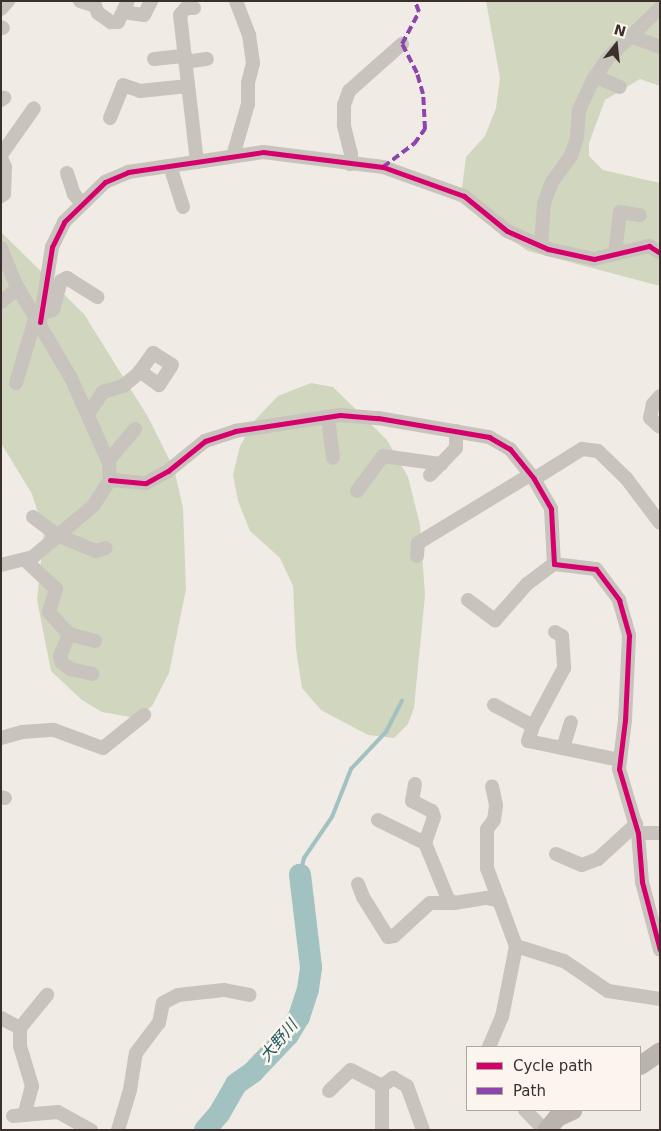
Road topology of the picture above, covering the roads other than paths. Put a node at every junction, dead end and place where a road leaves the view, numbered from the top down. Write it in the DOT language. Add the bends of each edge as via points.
graph roads {
  1 [pos="8,1"];
  2 [pos="80,1"];
  3 [pos="151,1"];
  4 [pos="236,1"];
  5 [pos="126,7"];
  6 [pos="194,8"];
  7 [pos="660,8"];
  8 [pos="1,10"];
  9 [pos="630,36"];
  10 [pos="402,44"];
  11 [pos="660,47"];
  12 [pos="154,59"];
  13 [pos="185,59"];
  14 [pos="206,59"];
  15 [pos="595,76"];
  16 [pos="188,86"];
  17 [pos="620,87"];
  18 [pos="34,108"];
  19 [pos="110,118"];
  20 [pos="233,156"];
  21 [pos="1,157"];
  22 [pos="197,162"];
  23 [pos="350,164"];
  24 [pos="170,166"];
  25 [pos="67,173"];
  26 [pos="1,196"];
  27 [pos="82,204"];
  28 [pos="183,207"];
  29 [pos="640,215"];
  30 [pos="541,246"];
  31 [pos="1,248"];
  32 [pos="658,251"];
  33 [pos="615,253"];
  34 [pos="18,288"];
  35 [pos="97,297"];
  36 [pos="1,302"];
  37 [pos="39,317"];
  38 [pos="140,372"];
  39 [pos="16,383"];
  40 [pos="660,396"];
  41 [pos="88,414"];
  42 [pos="328,416"];
  43 [pos="660,427"];
  44 [pos="135,429"];
  45 [pos="456,431"];
  46 [pos="333,458"];
  47 [pos="108,461"];
  48 [pos="441,464"];
  49 [pos="430,475"];
  50 [pos="532,477"];
  51 [pos="110,480"];
  52 [pos="357,491"];
  53 [pos="33,517"];
  54 [pos="660,523"];
  55 [pos="57,535"];
  56 [pos="106,548"];
  57 [pos="417,556"];
  58 [pos="26,561"];
  59 [pos="554,564"];
  60 [pos="1,565"];
  61 [pos="468,600"];
  62 [pos="555,632"];
  63 [pos="69,634"];
  64 [pos="95,642"];
  65 [pos="92,674"];
  66 [pos="494,705"];
  67 [pos="144,715"];
  68 [pos="571,722"];
  69 [pos="533,726"];
  70 [pos="1,738"];
  71 [pos="563,748"];
  72 [pos="620,760"];
  73 [pos="415,784"];
  74 [pos="492,786"];
  75 [pos="378,820"];
  76 [pos="637,829"];
  77 [pos="660,832"];
  78 [pos="425,843"];
  79 [pos="556,854"];
  80 [pos="358,884"];
  81 [pos="500,902"];
  82 [pos="454,903"];
  83 [pos="516,946"];
  84 [pos="660,950"];
  85 [pos="47,995"];
  86 [pos="250,995"];
  87 [pos="660,999"];
  88 [pos="1,1018"];
  89 [pos="20,1028"];
  90 [pos="489,1046"];
  91 [pos="660,1051"];
  92 [pos="641,1064"];
  93 [pos="382,1086"];
  94 [pos="329,1091"];
  95 [pos="526,1111"];
  96 [pos="570,1111"];
  97 [pos="91,1130"];
  98 [pos="118,1130"];
  99 [pos="382,1130"];
  100 [pos="423,1130"];
  101 [pos="545,1130"];
  1 -- 8 [label="street"];
  2 -- 5 [label="street" via="95,6 98,13 111,22 118,22"];
  3 -- 5 [label="street" via="144,15"];
  4 -- 20 [label="street" via="249,35 253,63 248,83 248,104"];
  6 -- 13 [label="street" via="186,8 180,14"];
  7 -- 9 [label="street"];
  9 -- 11 [label="street"];
  9 -- 15 [label="street"];
  10 -- 23 [label="street" via="349,91 344,105 344,125 351,154"];
  12 -- 13 [label="street"];
  13 -- 14 [label="street"];
  13 -- 16 [label="street"];
  15 -- 17 [label="street"];
  15 -- 30 [label="street" via="579,110 578,138 571,156 552,182 544,203"];
  16 -- 19 [label="street" via="140,91 123,84"];
  16 -- 22 [label="street"];
  18 -- 21 [label="street"];
  20 -- 22 [label="street"];
  20 -- 23 [label="street" via="263,152"];
  21 -- 26 [label="street" via="5,167 4,194"];
  22 -- 24 [label="street"];
  23 -- 30 [label="street" via="383,167 464,196 507,231"];
  24 -- 27 [label="street" via="128,172 105,182"];
  24 -- 28 [label="street"];
  25 -- 27 [label="street" via="74,194"];
  27 -- 37 [label="street" via="64,222 52,247"];
  29 -- 33 [label="street" via="620,212"];
  30 -- 33 [label="street" via="594,259"];
  31 -- 34 [label="street"];
  32 -- 33 [label="street" via="649,246"];
  34 -- 36 [label="street"];
  34 -- 37 [label="street"];
  35 -- 37 [label="street" via="67,278 61,281 53,310"];
  37 -- 39 [label="street"];
  37 -- 41 [label="street"];
  38 -- 41 [label="street" via="123,386 103,392"];
  40 -- 43 [label="street" via="652,404 650,418"];
  41 -- 47 [label="street"];
  42 -- 45 [label="street" via="378,418"];
  42 -- 46 [label="street"];
  42 -- 51 [label="street" via="235,431 206,441 146,484"];
  44 -- 47 [label="street"];
  45 -- 48 [label="street" via="456,448"];
  45 -- 50 [label="street" via="489,437 503,445"];
  47 -- 51 [label="street"];
  48 -- 49 [label="street"];
  48 -- 52 [label="street" via="383,456"];
  50 -- 54 [label="street" via="582,449 598,451 626,478"];
  50 -- 57 [label="street" via="418,543"];
  50 -- 59 [label="street" via="551,509"];
  51 -- 55 [label="street" via="94,505"];
  53 -- 55 [label="street"];
  55 -- 56 [label="street" via="96,551"];
  55 -- 58 [label="street"];
  58 -- 60 [label="street"];
  58 -- 63 [label="street" via="56,589 50,612"];
  59 -- 61 [label="street" via="527,584 494,620"];
  59 -- 72 [label="street" via="596,569 619,600 629,636"];
  62 -- 69 [label="street" via="562,636 564,668"];
  63 -- 64 [label="street"];
  63 -- 65 [label="street" via="60,656 62,663 70,669"];
  66 -- 69 [label="street"];
  67 -- 70 [label="street" via="103,748 54,730 22,732"];
  68 -- 71 [label="street"];
  69 -- 71 [label="street" via="528,741"];
  71 -- 72 [label="street"];
  72 -- 76 [label="street" via="619,768"];
  73 -- 78 [label="street" via="412,801 432,811 434,817"];
  74 -- 81 [label="street" via="496,805 494,820 487,829 485,851 487,868"];
  75 -- 78 [label="street"];
  76 -- 77 [label="street"];
  76 -- 79 [label="street" via="598,859 582,865"];
  76 -- 84 [label="street" via="642,882"];
  78 -- 82 [label="street" via="448,899"];
  80 -- 82 [label="street" via="388,937 394,936 430,903"];
  81 -- 82 [label="street" via="487,898"];
  81 -- 83 [label="street"];
  83 -- 87 [label="street" via="564,961 608,991"];
  83 -- 90 [label="street" via="502,1017"];
  85 -- 89 [label="street"];
  86 -- 98 [label="street" via="224,990 178,995 162,1003 159,1024 136,1054 131,1068 130,1090"];
  88 -- 89 [label="street"];
  89 -- 97 [label="street" via="20,1046 32,1086 18,1115 58,1112"];
  91 -- 92 [label="main road"];
  93 -- 94 [label="street" via="351,1070"];
  93 -- 99 [label="street"];
  93 -- 100 [label="street" via="393,1078 407,1086"];
  95 -- 101 [label="street"];
  96 -- 101 [label="main road"];
}
